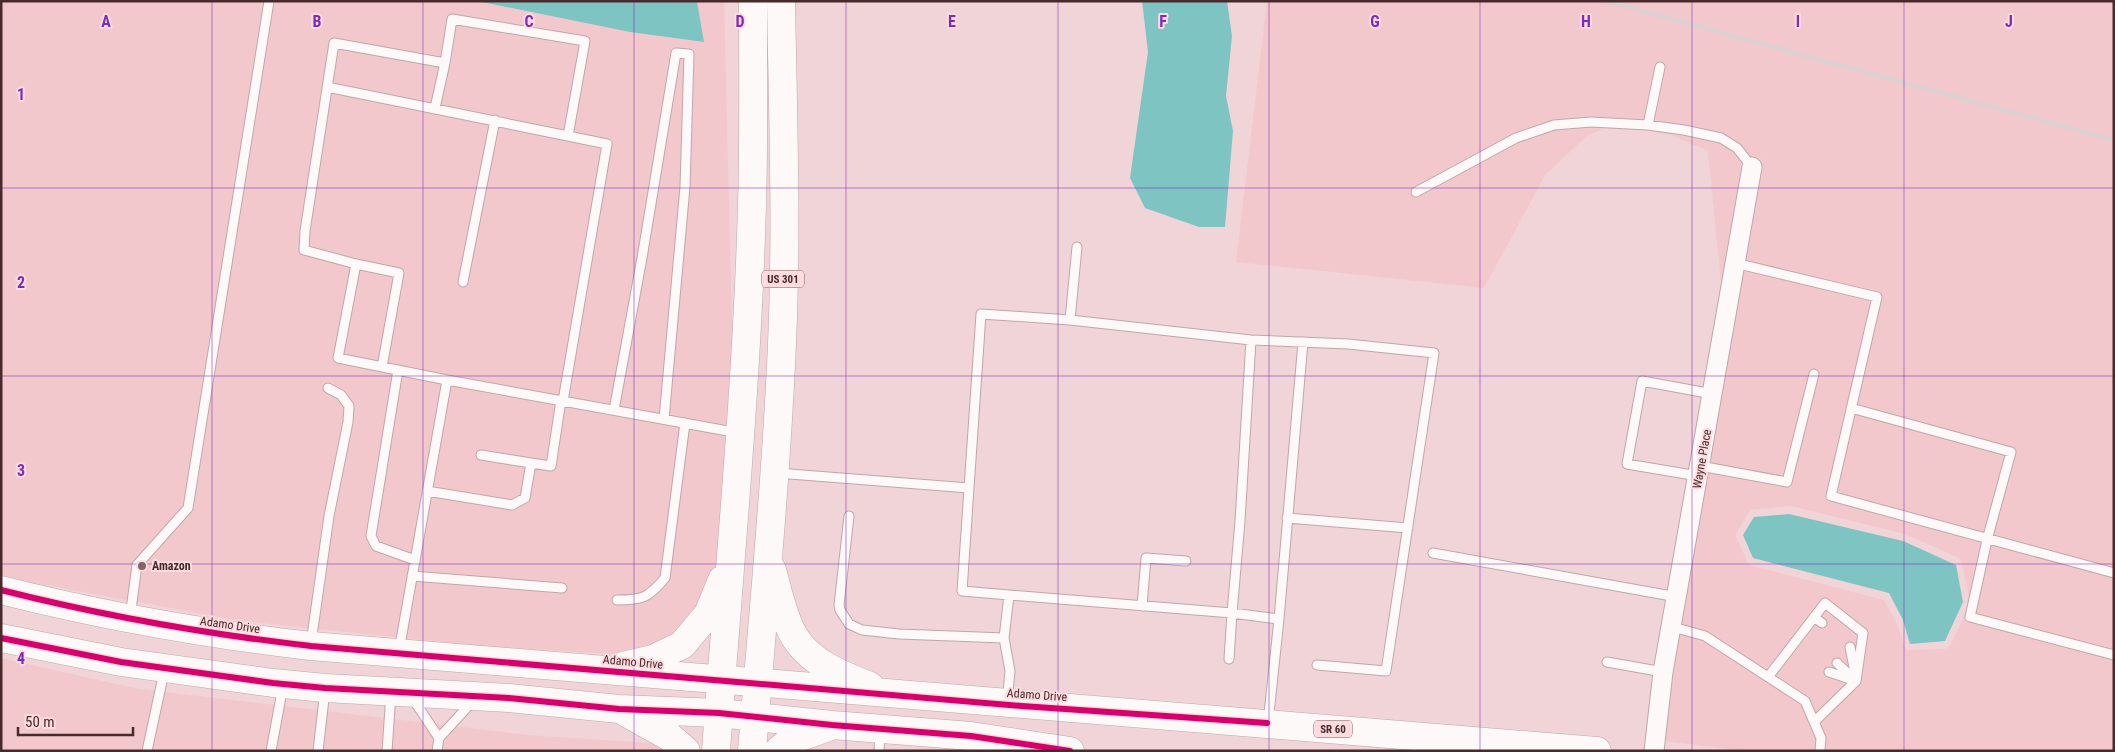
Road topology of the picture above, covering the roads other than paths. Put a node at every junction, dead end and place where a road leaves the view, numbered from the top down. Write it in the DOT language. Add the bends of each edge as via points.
graph roads {
  1 [pos="269,1"];
  2 [pos="753,1"];
  3 [pos="781,1"];
  4 [pos="445,62"];
  5 [pos="1660,67"];
  6 [pos="327,87"];
  7 [pos="435,108"];
  8 [pos="495,120"];
  9 [pos="1648,125"];
  10 [pos="568,136"];
  11 [pos="1752,167"];
  12 [pos="1416,192"];
  13 [pos="1077,247"];
  14 [pos="1735,263"];
  15 [pos="356,264"];
  16 [pos="464,282"];
  17 [pos="1070,320"];
  18 [pos="1251,340"];
  19 [pos="1302,342"];
  20 [pos="382,367"];
  21 [pos="398,370"];
  22 [pos="1814,374"];
  23 [pos="446,380"];
  24 [pos="328,388"];
  25 [pos="1713,394"];
  26 [pos="562,401"];
  27 [pos="1851,408"];
  28 [pos="614,410"];
  29 [pos="664,420"];
  30 [pos="684,423"];
  31 [pos="740,433"];
  32 [pos="481,455"];
  33 [pos="531,463"];
  34 [pos="1699,471"];
  35 [pos="775,473"];
  36 [pos="968,488"];
  37 [pos="427,491"];
  38 [pos="849,516"];
  39 [pos="1288,518"];
  40 [pos="1408,528"];
  41 [pos="1987,540"];
  42 [pos="1434,553"];
  43 [pos="732,556"];
  44 [pos="768,556"];
  45 [pos="415,560"];
  46 [pos="1186,562"];
  47 [pos="2114,573"];
  48 [pos="412,576"];
  49 [pos="562,588"];
  50 [pos="1,590"];
  51 [pos="1009,595"];
  52 [pos="1678,597"];
  53 [pos="617,600"];
  54 [pos="1142,606"];
  55 [pos="1232,613"];
  56 [pos="1814,617"];
  57 [pos="129,619"];
  58 [pos="1279,619"];
  59 [pos="1822,623"];
  60 [pos="1673,626"];
  61 [pos="1,638"];
  62 [pos="1004,638"];
  63 [pos="311,646"];
  64 [pos="1850,647"];
  65 [pos="398,653"];
  66 [pos="2114,656"];
  67 [pos="1230,659"];
  68 [pos="1607,662"];
  69 [pos="1837,663"];
  70 [pos="1317,665"];
  71 [pos="164,669"];
  72 [pos="602,671"];
  73 [pos="1664,672"];
  74 [pos="1829,672"];
  75 [pos="1768,677"];
  76 [pos="721,680"];
  77 [pos="1856,681"];
  78 [pos="284,684"];
  79 [pos="757,684"];
  80 [pos="326,688"];
  81 [pos="400,692"];
  82 [pos="890,695"];
  83 [pos="480,696"];
  84 [pos="1007,705"];
  85 [pos="619,709"];
  86 [pos="719,713"];
  87 [pos="755,717"];
  88 [pos="1814,722"];
  89 [pos="1268,723"];
  90 [pos="832,725"];
  91 [pos="439,738"];
  92 [pos="880,740"];
  93 [pos="1064,750"];
  94 [pos="147,751"];
  95 [pos="271,751"];
  96 [pos="318,751"];
  97 [pos="387,751"];
  98 [pos="437,751"];
  99 [pos="686,751"];
  100 [pos="716,751"];
  101 [pos="752,751"];
  102 [pos="778,751"];
  103 [pos="1598,751"];
  104 [pos="1654,751"];
  105 [pos="1820,751"];
  1 -- 57 [label="lane" via="188,508 137,565"];
  2 -- 31 [label="main road, US 301" via="752,205"];
  3 -- 35 [label="main road, US 301" via="784,238"];
  4 -- 6 [label="lane" via="334,43"];
  4 -- 7 [label="lane"];
  4 -- 10 [label="lane" via="452,19 584,41"];
  5 -- 9 [label="lane"];
  6 -- 7 [label="lane"];
  6 -- 15 [label="lane" via="304,250"];
  7 -- 8 [label="lane"];
  8 -- 10 [label="lane"];
  8 -- 16 [label="lane"];
  9 -- 11 [label="lane" via="1721,138 1737,148"];
  9 -- 12 [label="lane" via="1590,122 1554,125 1516,138"];
  10 -- 26 [label="lane" via="607,144"];
  11 -- 14 [label="street, Wayne Place"];
  13 -- 17 [label="lane"];
  14 -- 25 [label="street, Wayne Place"];
  14 -- 27 [label="lane" via="1877,297"];
  15 -- 20 [label="lane" via="338,358"];
  15 -- 20 [label="lane" via="400,273"];
  17 -- 18 [label="lane"];
  17 -- 36 [label="lane" via="981,314"];
  18 -- 19 [label="lane"];
  18 -- 55 [label="lane"];
  19 -- 39 [label="lane"];
  19 -- 40 [label="lane" via="1434,353"];
  20 -- 21 [label="lane"];
  21 -- 23 [label="lane"];
  21 -- 45 [label="lane" via="371,536 376,546"];
  22 -- 34 [label="lane" via="1787,482"];
  23 -- 26 [label="lane"];
  23 -- 37 [label="lane"];
  24 -- 63 [label="lane" via="341,395 349,406 348,422 329,516"];
  25 -- 34 [label="street, Wayne Place"];
  25 -- 34 [label="lane" via="1642,381 1627,464"];
  26 -- 28 [label="lane"];
  26 -- 33 [label="lane" via="550,466"];
  27 -- 41 [label="lane" via="1831,496"];
  27 -- 41 [label="lane" via="2011,452"];
  28 -- 29 [label="lane"];
  28 -- 29 [label="lane" via="676,53 689,54 685,187"];
  29 -- 30 [label="lane"];
  30 -- 31 [label="lane"];
  30 -- 53 [label="lane" via="665,578 640,600"];
  31 -- 43 [label="main road, US 301"];
  32 -- 33 [label="lane"];
  33 -- 37 [label="lane" via="525,498 512,505"];
  34 -- 52 [label="street, Wayne Place"];
  35 -- 36 [label="lane"];
  35 -- 44 [label="main road, US 301"];
  36 -- 51 [label="lane" via="962,591"];
  37 -- 45 [label="lane"];
  38 -- 62 [label="lane" via="839,605 852,627 899,634"];
  39 -- 40 [label="lane"];
  39 -- 58 [label="lane"];
  40 -- 70 [label="lane" via="1386,671"];
  41 -- 47 [label="lane"];
  41 -- 66 [label="lane" via="1970,617"];
  42 -- 52 [label="lane"];
  43 -- 72 [label="main road" via="708,614 682,645 654,659"];
  43 -- 76 [label="main road, US 301"];
  44 -- 79 [label="main road, US 301"];
  44 -- 82 [label="main road" via="787,620 806,651 832,669"];
  45 -- 48 [label="lane"];
  46 -- 54 [label="lane" via="1146,558"];
  48 -- 49 [label="lane"];
  48 -- 65 [label="lane"];
  50 -- 57 [label="main road, Adamo Drive / SR 60"];
  51 -- 54 [label="lane"];
  51 -- 62 [label="lane"];
  52 -- 60 [label="street, Wayne Place"];
  54 -- 55 [label="lane"];
  55 -- 58 [label="lane"];
  55 -- 67 [label="lane"];
  56 -- 59 [label="lane"];
  56 -- 75 [label="lane" via="1798,646"];
  56 -- 77 [label="lane" via="1825,603 1863,633"];
  57 -- 63 [label="main road, Adamo Drive / SR 60" via="238,638"];
  58 -- 89 [label="lane"];
  60 -- 73 [label="street, Wayne Place"];
  60 -- 75 [label="lane" via="1705,636"];
  61 -- 71 [label="main road"];
  62 -- 84 [label="lane" via="1010,671"];
  63 -- 65 [label="main road, Adamo Drive / SR 60"];
  64 -- 77 [label="lane"];
  65 -- 72 [label="main road, Adamo Drive / SR 60"];
  68 -- 73 [label="lane"];
  69 -- 77 [label="lane"];
  71 -- 78 [label="main road"];
  71 -- 94 [label="lane"];
  72 -- 76 [label="main road, Adamo Drive / SR 60"];
  73 -- 104 [label="street, Wayne Place"];
  74 -- 77 [label="lane"];
  75 -- 88 [label="lane" via="1805,701"];
  76 -- 79 [label="main road, Adamo Drive / SR 60"];
  76 -- 86 [label="main road, US 301"];
  77 -- 88 [label="lane"];
  78 -- 80 [label="main road"];
  78 -- 95 [label="lane"];
  79 -- 82 [label="main road, Adamo Drive / SR 60"];
  79 -- 87 [label="main road, US 301"];
  80 -- 81 [label="main road"];
  80 -- 96 [label="lane"];
  81 -- 83 [label="main road"];
  81 -- 91 [label="lane"];
  81 -- 97 [label="lane"];
  82 -- 84 [label="main road, Adamo Drive / SR 60"];
  83 -- 85 [label="main road"];
  83 -- 91 [label="lane"];
  84 -- 89 [label="main road, Adamo Drive / SR 60"];
  85 -- 86 [label="main road"];
  85 -- 99 [label="main road" via="665,733"];
  86 -- 87 [label="main road"];
  86 -- 100 [label="main road, US 301"];
  87 -- 90 [label="main road"];
  87 -- 101 [label="main road, US 301"];
  88 -- 105 [label="lane" via="1821,738"];
  89 -- 103 [label="main road, Adamo Drive / SR 60"];
  90 -- 92 [label="main road"];
  90 -- 102 [label="main road" via="798,737"];
  91 -- 98 [label="lane"];
  92 -- 93 [label="main road" via="971,736"];
}
